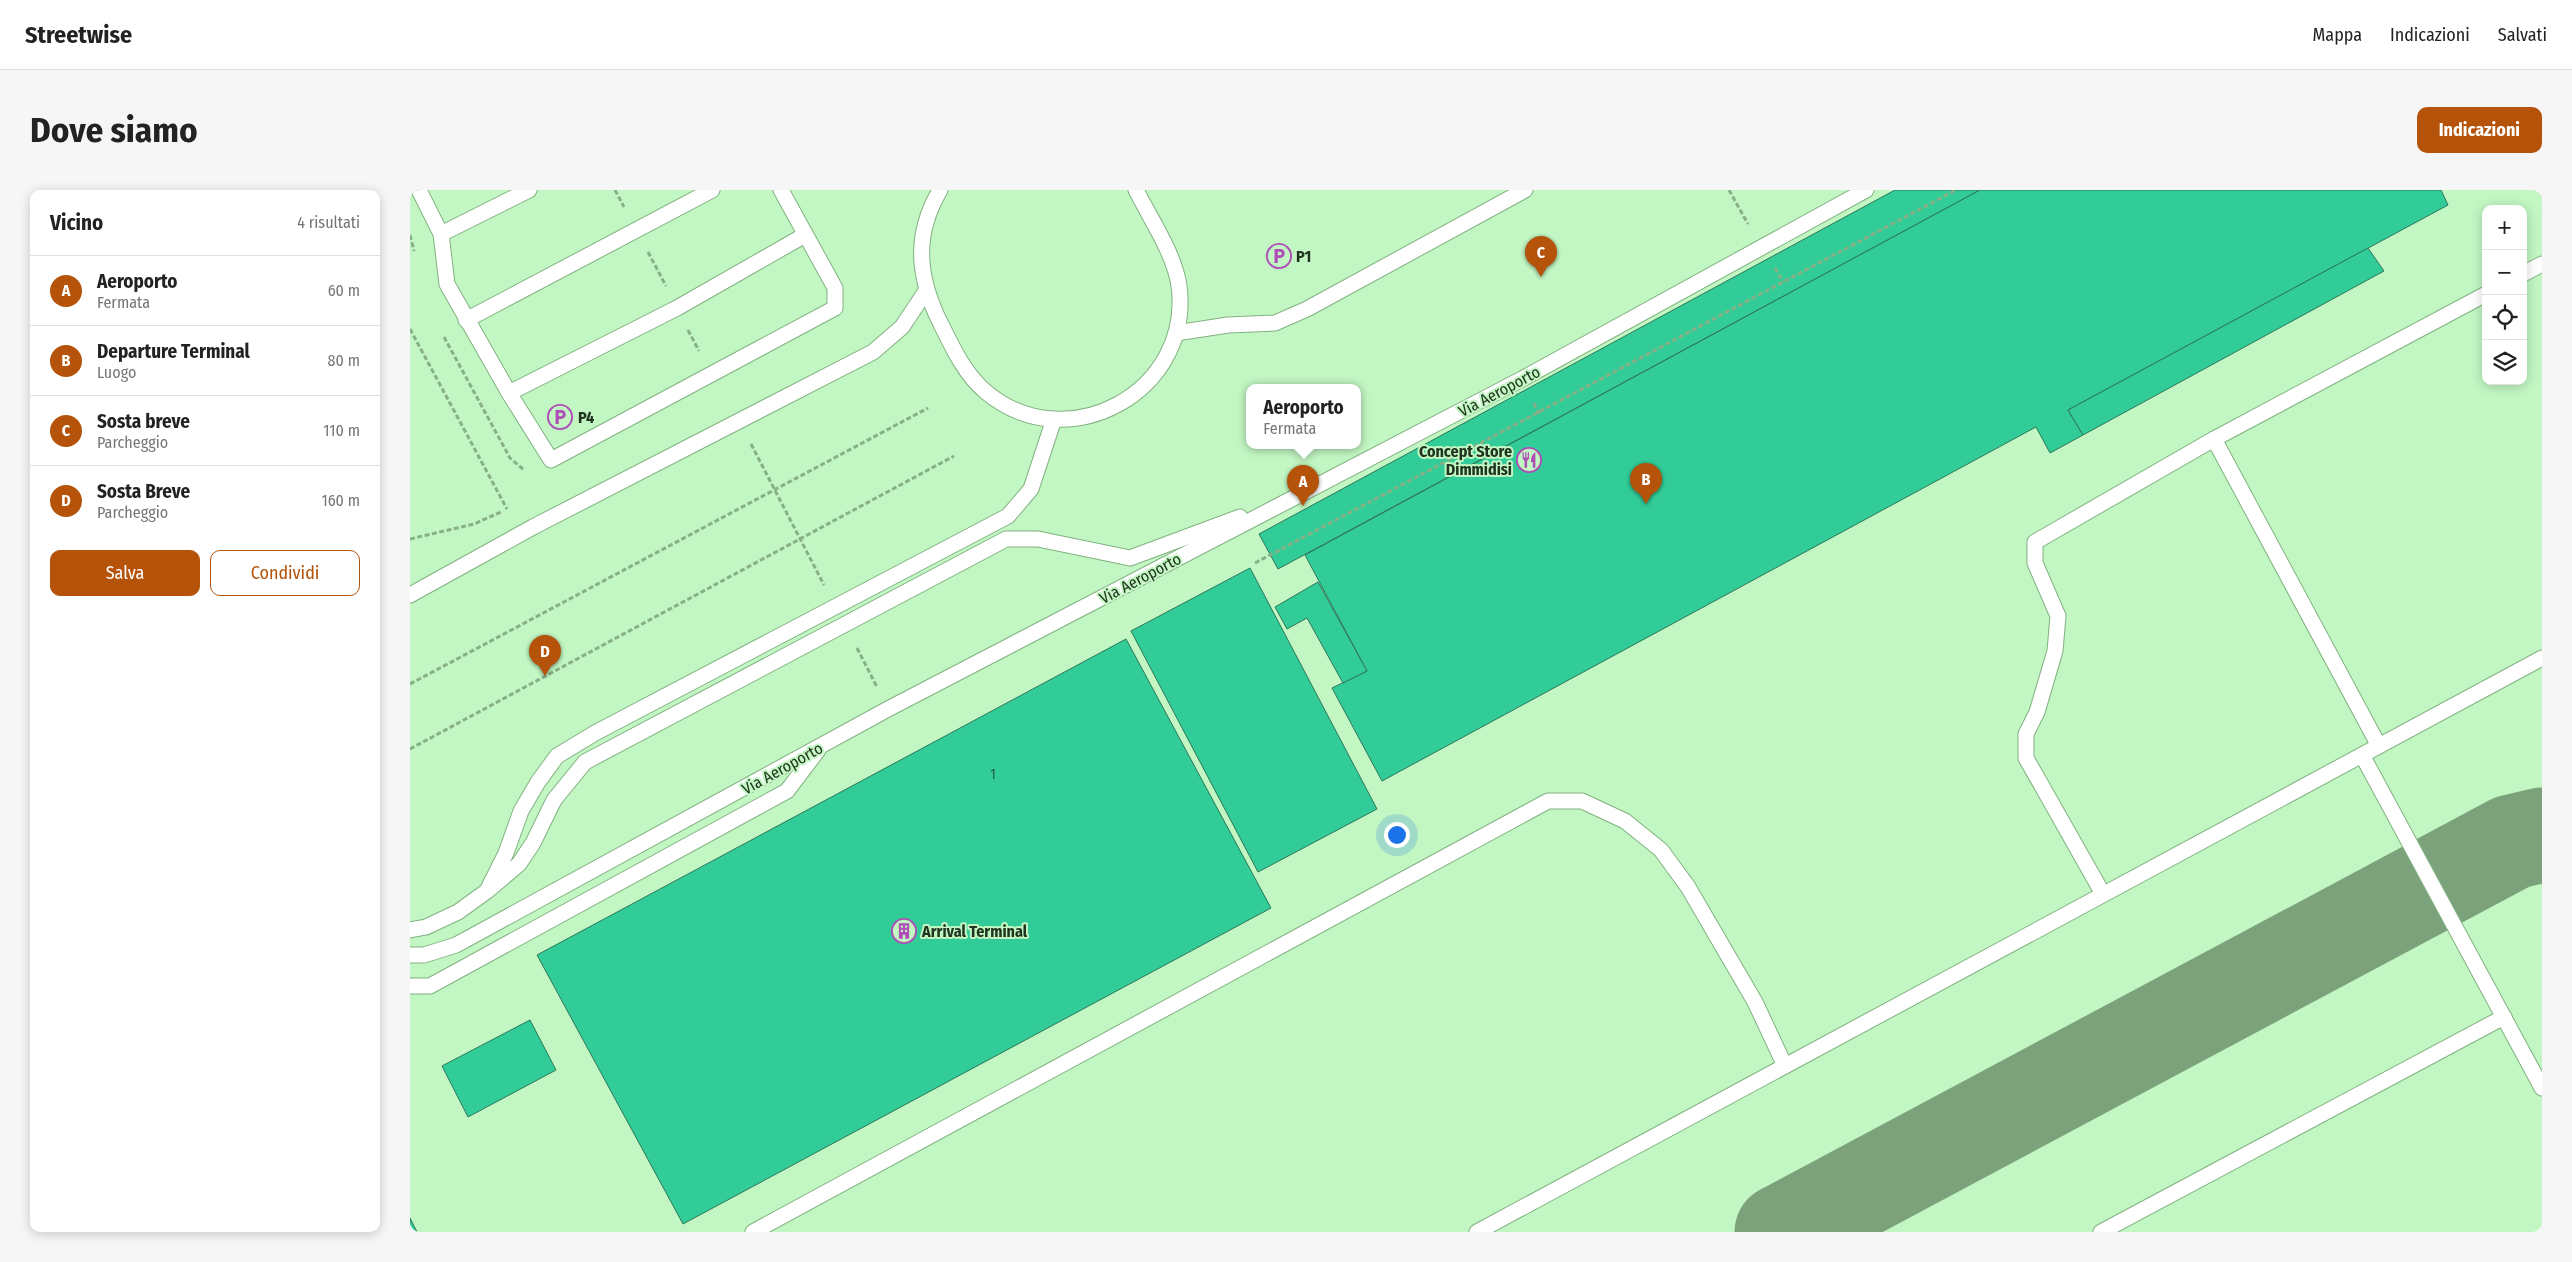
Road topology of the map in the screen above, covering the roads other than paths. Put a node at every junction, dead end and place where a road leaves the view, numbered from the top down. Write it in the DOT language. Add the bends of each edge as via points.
graph roads {
  1 [pos="419,190"];
  2 [pos="529,190"];
  3 [pos="712,190"];
  4 [pos="781,190"];
  5 [pos="940,190"];
  6 [pos="1136,190"];
  7 [pos="1525,190"];
  8 [pos="1866,190"];
  9 [pos="442,234"];
  10 [pos="805,234"];
  11 [pos="2542,264"];
  12 [pos="2527,272"];
  13 [pos="926,291"];
  14 [pos="2484,295"];
  15 [pos="466,320"];
  16 [pos="1176,333"];
  17 [pos="509,393"];
  18 [pos="1054,419"];
  19 [pos="2214,439"];
  20 [pos="1298,496"];
  21 [pos="410,595"];
  22 [pos="2542,658"];
  23 [pos="821,746"];
  24 [pos="2379,746"];
  25 [pos="2362,755"];
  26 [pos="487,891"];
  27 [pos="2103,894"];
  28 [pos="410,930"];
  29 [pos="410,956"];
  30 [pos="410,986"];
  31 [pos="2504,1017"];
  32 [pos="1785,1066"];
  33 [pos="2542,1088"];
  34 [pos="753,1232"];
  35 [pos="1476,1232"];
  36 [pos="2100,1232"];
  1 -- 9 [label="lane"];
  2 -- 9 [label="lane"];
  3 -- 15 [label="lane"];
  4 -- 10 [label="lane"];
  5 -- 13 [label="lane" via="923,234 922,269"];
  6 -- 16 [label="lane" via="1176,270 1180,306"];
  7 -- 16 [label="lane" via="1275,323 1228,325"];
  8 -- 20 [label="lane, Via Aeroporto" via="1522,379"];
  9 -- 15 [label="lane" via="447,284"];
  10 -- 17 [label="lane" via="677,308"];
  10 -- 17 [label="lane" via="835,288 835,308 712,376 551,460"];
  11 -- 12 [label="lane"];
  13 -- 18 [label="lane" via="965,368 986,392 1025,415"];
  13 -- 21 [label="lane" via="902,327 873,352 550,518"];
  14 -- 19 [label="lane"];
  15 -- 17 [label="lane"];
  16 -- 18 [label="lane" via="1159,370 1126,401 1074,420"];
  18 -- 26 [label="lane" via="1031,489 1008,516 557,756 521,811 506,853"];
  19 -- 24 [label="lane"];
  19 -- 27 [label="lane" via="2035,542 2035,563 2058,616 2055,651 2026,734 2026,758"];
  20 -- 23 [label="lane, Via Aeroporto"];
  20 -- 26 [label="lane" via="1130,558 1038,539 1006,539 585,762 554,800 519,864"];
  22 -- 24 [label="lane"];
  23 -- 29 [label="lane, Via Aeroporto" via="456,945"];
  23 -- 30 [label="lane" via="787,791 430,986"];
  24 -- 25 [label="lane"];
  25 -- 27 [label="lane"];
  25 -- 31 [label="lane"];
  26 -- 28 [label="lane" via="458,912 426,927"];
  27 -- 32 [label="lane"];
  31 -- 33 [label="lane"];
  31 -- 36 [label="lane"];
  32 -- 34 [label="lane" via="1755,1002 1688,887 1661,850 1625,821 1582,801 1548,801"];
  32 -- 35 [label="lane"];
}
